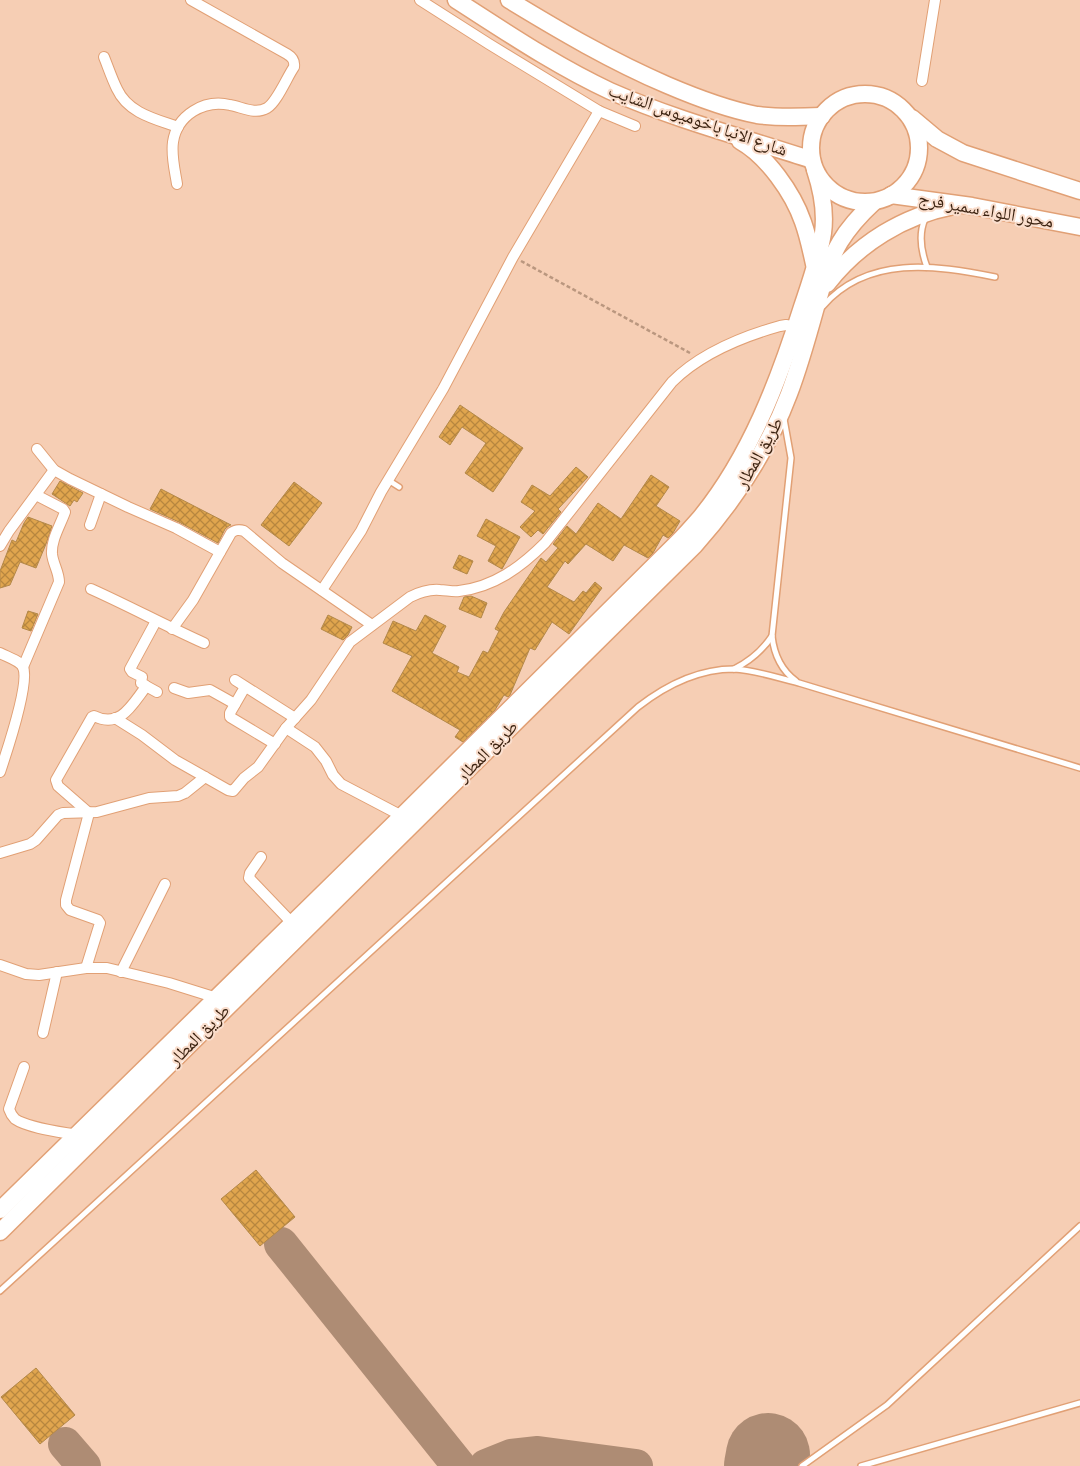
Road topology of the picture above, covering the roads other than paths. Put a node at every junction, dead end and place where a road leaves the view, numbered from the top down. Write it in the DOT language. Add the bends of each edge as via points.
graph roads {
  1 [pos="191,0"];
  2 [pos="420,0"];
  3 [pos="456,0"];
  4 [pos="509,0"];
  5 [pos="935,0"];
  6 [pos="104,57"];
  7 [pos="922,81"];
  8 [pos="599,111"];
  9 [pos="822,116"];
  10 [pos="909,116"];
  11 [pos="635,126"];
  12 [pos="178,127"];
  13 [pos="727,134"];
  14 [pos="814,165"];
  15 [pos="177,184"];
  16 [pos="1080,191"];
  17 [pos="891,195"];
  18 [pos="874,202"];
  19 [pos="962,204"];
  20 [pos="927,213"];
  21 [pos="1080,227"];
  22 [pos="814,267"];
  23 [pos="927,267"];
  24 [pos="995,276"];
  25 [pos="820,292"];
  26 [pos="813,316"];
  27 [pos="796,327"];
  28 [pos="775,406"];
  29 [pos="37,449"];
  30 [pos="54,470"];
  31 [pos="388,480"];
  32 [pos="400,487"];
  33 [pos="101,494"];
  34 [pos="36,495"];
  35 [pos="90,525"];
  36 [pos="0,546"];
  37 [pos="220,552"];
  38 [pos="91,588"];
  39 [pos="322,590"];
  40 [pos="156,621"];
  41 [pos="372,625"];
  42 [pos="172,629"];
  43 [pos="772,636"];
  44 [pos="204,643"];
  45 [pos="0,653"];
  46 [pos="23,667"];
  47 [pos="733,669"];
  48 [pos="235,680"];
  49 [pos="799,683"];
  50 [pos="146,686"];
  51 [pos="245,686"];
  52 [pos="174,688"];
  53 [pos="158,692"];
  54 [pos="235,704"];
  55 [pos="115,718"];
  56 [pos="294,718"];
  57 [pos="286,728"];
  58 [pos="275,744"];
  59 [pos="1080,768"];
  60 [pos="0,772"];
  61 [pos="205,777"];
  62 [pos="89,812"];
  63 [pos="402,816"];
  64 [pos="0,853"];
  65 [pos="261,857"];
  66 [pos="165,884"];
  67 [pos="293,924"];
  68 [pos="0,965"];
  69 [pos="86,968"];
  70 [pos="57,972"];
  71 [pos="121,972"];
  72 [pos="218,998"];
  73 [pos="43,1033"];
  74 [pos="24,1067"];
  75 [pos="127,1097"];
  76 [pos="77,1135"];
  77 [pos="0,1210"];
  78 [pos="1080,1226"];
  79 [pos="0,1232"];
  80 [pos="0,1291"];
  81 [pos="1080,1403"];
  82 [pos="802,1466"];
  83 [pos="862,1466"];
  1 -- 12 [label="street" via="287,54 293,58 294,67 268,108 255,111 228,104 209,104 188,114"];
  2 -- 8 [label="street"];
  3 -- 13 [label="main road, شارع الانبا باخوميوس الشايب" via="532,49 609,90"];
  4 -- 9 [label="main road, شارع الانبا باخوميوس الشايب" via="618,63 696,97 757,115"];
  5 -- 7 [label="street"];
  6 -- 12 [label="street" via="117,90 127,104 140,113"];
  8 -- 11 [label="street"];
  8 -- 31 [label="street" via="513,257 443,389"];
  9 -- 10 [label="main road" via="843,99 863,94 884,97"];
  9 -- 14 [label="main road" via="812,139"];
  10 -- 16 [label="main road, محور اللواء سمير فرج" via="937,139 963,154"];
  10 -- 17 [label="main road" via="918,137 918,160 908,180"];
  12 -- 15 [label="street" via="173,142"];
  13 -- 14 [label="main road, شارع الانبا باخوميوس الشايب" via="773,147"];
  13 -- 22 [label="main road" via="748,146 780,180 803,221"];
  14 -- 18 [label="main road" via="827,186 844,197"];
  14 -- 22 [label="main road, طريق المطار" via="824,212 823,233"];
  17 -- 18 [label="main road"];
  17 -- 19 [label="main road, محور اللواء سمير فرج"];
  18 -- 25 [label="main road, طريق المطار" via="840,242"];
  19 -- 20 [label="main road"];
  19 -- 21 [label="main road, محور اللواء سمير فرج"];
  20 -- 23 [label="lane" via="921,246"];
  20 -- 25 [label="main road" via="872,240 853,255"];
  22 -- 27 [label="main road, طريق المطار"];
  23 -- 24 [label="lane"];
  23 -- 26 [label="lane" via="890,269 868,275 847,285"];
  25 -- 26 [label="main road, طريق المطار"];
  26 -- 28 [label="main road, طريق المطار" via="801,358"];
  27 -- 28 [label="main road, طريق المطار"];
  27 -- 41 [label="street" via="780,326 755,334 685,369 545,543 514,570 480,587 418,593"];
  28 -- 43 [label="lane" via="791,458"];
  28 -- 63 [label="main road, طريق المطار" via="700,518"];
  28 -- 75 [label="main road, طريق المطار" via="754,466 717,521 695,545"];
  29 -- 30 [label="street"];
  30 -- 33 [label="street"];
  30 -- 34 [label="street"];
  31 -- 32 [label="lane"];
  31 -- 39 [label="street" via="361,531"];
  33 -- 35 [label="street"];
  33 -- 37 [label="street"];
  34 -- 36 [label="street"];
  34 -- 46 [label="street" via="65,512 52,548 59,582"];
  37 -- 39 [label="street" via="234,530 244,530 282,563"];
  37 -- 42 [label="street"];
  38 -- 40 [label="street"];
  39 -- 41 [label="street"];
  40 -- 42 [label="street"];
  40 -- 50 [label="street" via="130,669 142,677 141,683"];
  41 -- 56 [label="street" via="350,642 311,700"];
  42 -- 44 [label="street"];
  43 -- 47 [label="lane" via="751,659"];
  43 -- 49 [label="lane" via="779,663"];
  45 -- 46 [label="street"];
  46 -- 60 [label="street" via="23,689"];
  47 -- 49 [label="lane"];
  47 -- 80 [label="lane" via="674,683 638,707"];
  48 -- 51 [label="street"];
  49 -- 59 [label="lane"];
  50 -- 53 [label="street"];
  50 -- 55 [label="street" via="126,713"];
  51 -- 54 [label="street"];
  51 -- 56 [label="street"];
  52 -- 54 [label="street" via="189,693 210,690"];
  54 -- 58 [label="street" via="230,717"];
  55 -- 61 [label="street"];
  55 -- 62 [label="street" via="92,717 56,780 58,786"];
  56 -- 57 [label="street"];
  57 -- 58 [label="street"];
  57 -- 63 [label="street" via="315,747 341,784"];
  58 -- 61 [label="street" via="258,767 233,791"];
  61 -- 62 [label="street" via="181,795 149,798"];
  62 -- 64 [label="street" via="62,813 30,844"];
  62 -- 69 [label="street" via="66,900 70,910 100,923"];
  63 -- 67 [label="main road, طريق المطار"];
  65 -- 67 [label="street" via="250,872 250,878"];
  66 -- 71 [label="street"];
  67 -- 72 [label="main road, طريق المطار"];
  68 -- 70 [label="street" via="26,974"];
  69 -- 70 [label="street"];
  69 -- 71 [label="street"];
  70 -- 73 [label="street"];
  71 -- 72 [label="street"];
  72 -- 75 [label="main road, طريق المطار"];
  74 -- 76 [label="street" via="9,1108 11,1114 25,1123"];
  75 -- 76 [label="main road, طريق المطار"];
  75 -- 79 [label="main road, طريق المطار"];
  76 -- 77 [label="main road, طريق المطار"];
  78 -- 82 [label="lane" via="887,1405"];
  81 -- 83 [label="lane"];
}
